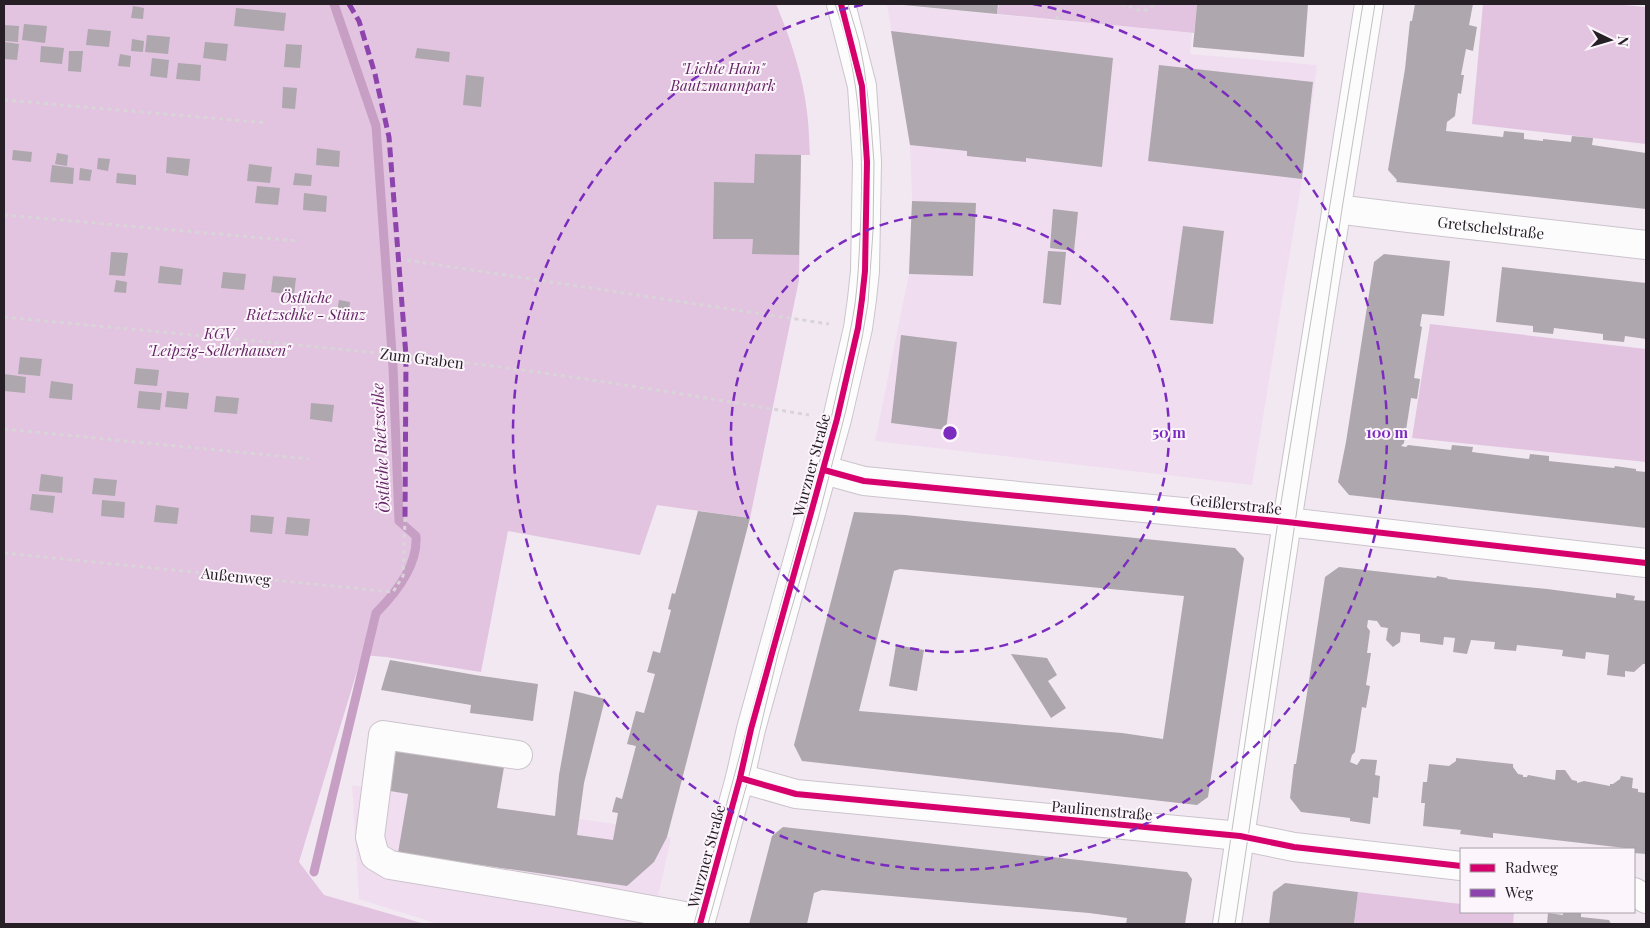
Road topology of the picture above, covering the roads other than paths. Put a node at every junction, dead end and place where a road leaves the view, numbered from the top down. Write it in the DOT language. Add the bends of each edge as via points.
graph roads {
  1 [pos="841,4"];
  2 [pos="1369,4"];
  3 [pos="1336,209"];
  4 [pos="1646,245"];
  5 [pos="824,470"];
  6 [pos="1286,522"];
  7 [pos="1646,563"];
  8 [pos="518,755"];
  9 [pos="740,778"];
  10 [pos="1240,836"];
  11 [pos="1460,866"];
  12 [pos="1635,893"];
  13 [pos="1646,899"];
  14 [pos="701,922"];
  15 [pos="1227,924"];
  1 -- 5 [label="street, Wurzner Straße" via="862,86 867,162 865,271 858,328"];
  2 -- 3 [label="street"];
  3 -- 4 [label="street, Gretschelstraße"];
  3 -- 6 [label="street"];
  5 -- 6 [label="street, Geißlerstraße" via="864,481"];
  5 -- 9 [label="street, Wurzner Straße"];
  6 -- 7 [label="street, Geißlerstraße"];
  6 -- 10 [label="street"];
  8 -- 14 [label="street" via="383,735 370,837 375,856 390,865 553,892"];
  9 -- 10 [label="street, Paulinenstraße" via="796,794"];
  9 -- 14 [label="street, Wurzner Straße"];
  10 -- 11 [label="street, Paulinenstraße" via="1294,847"];
  10 -- 15 [label="street"];
  12 -- 13 [label="street"];
}
